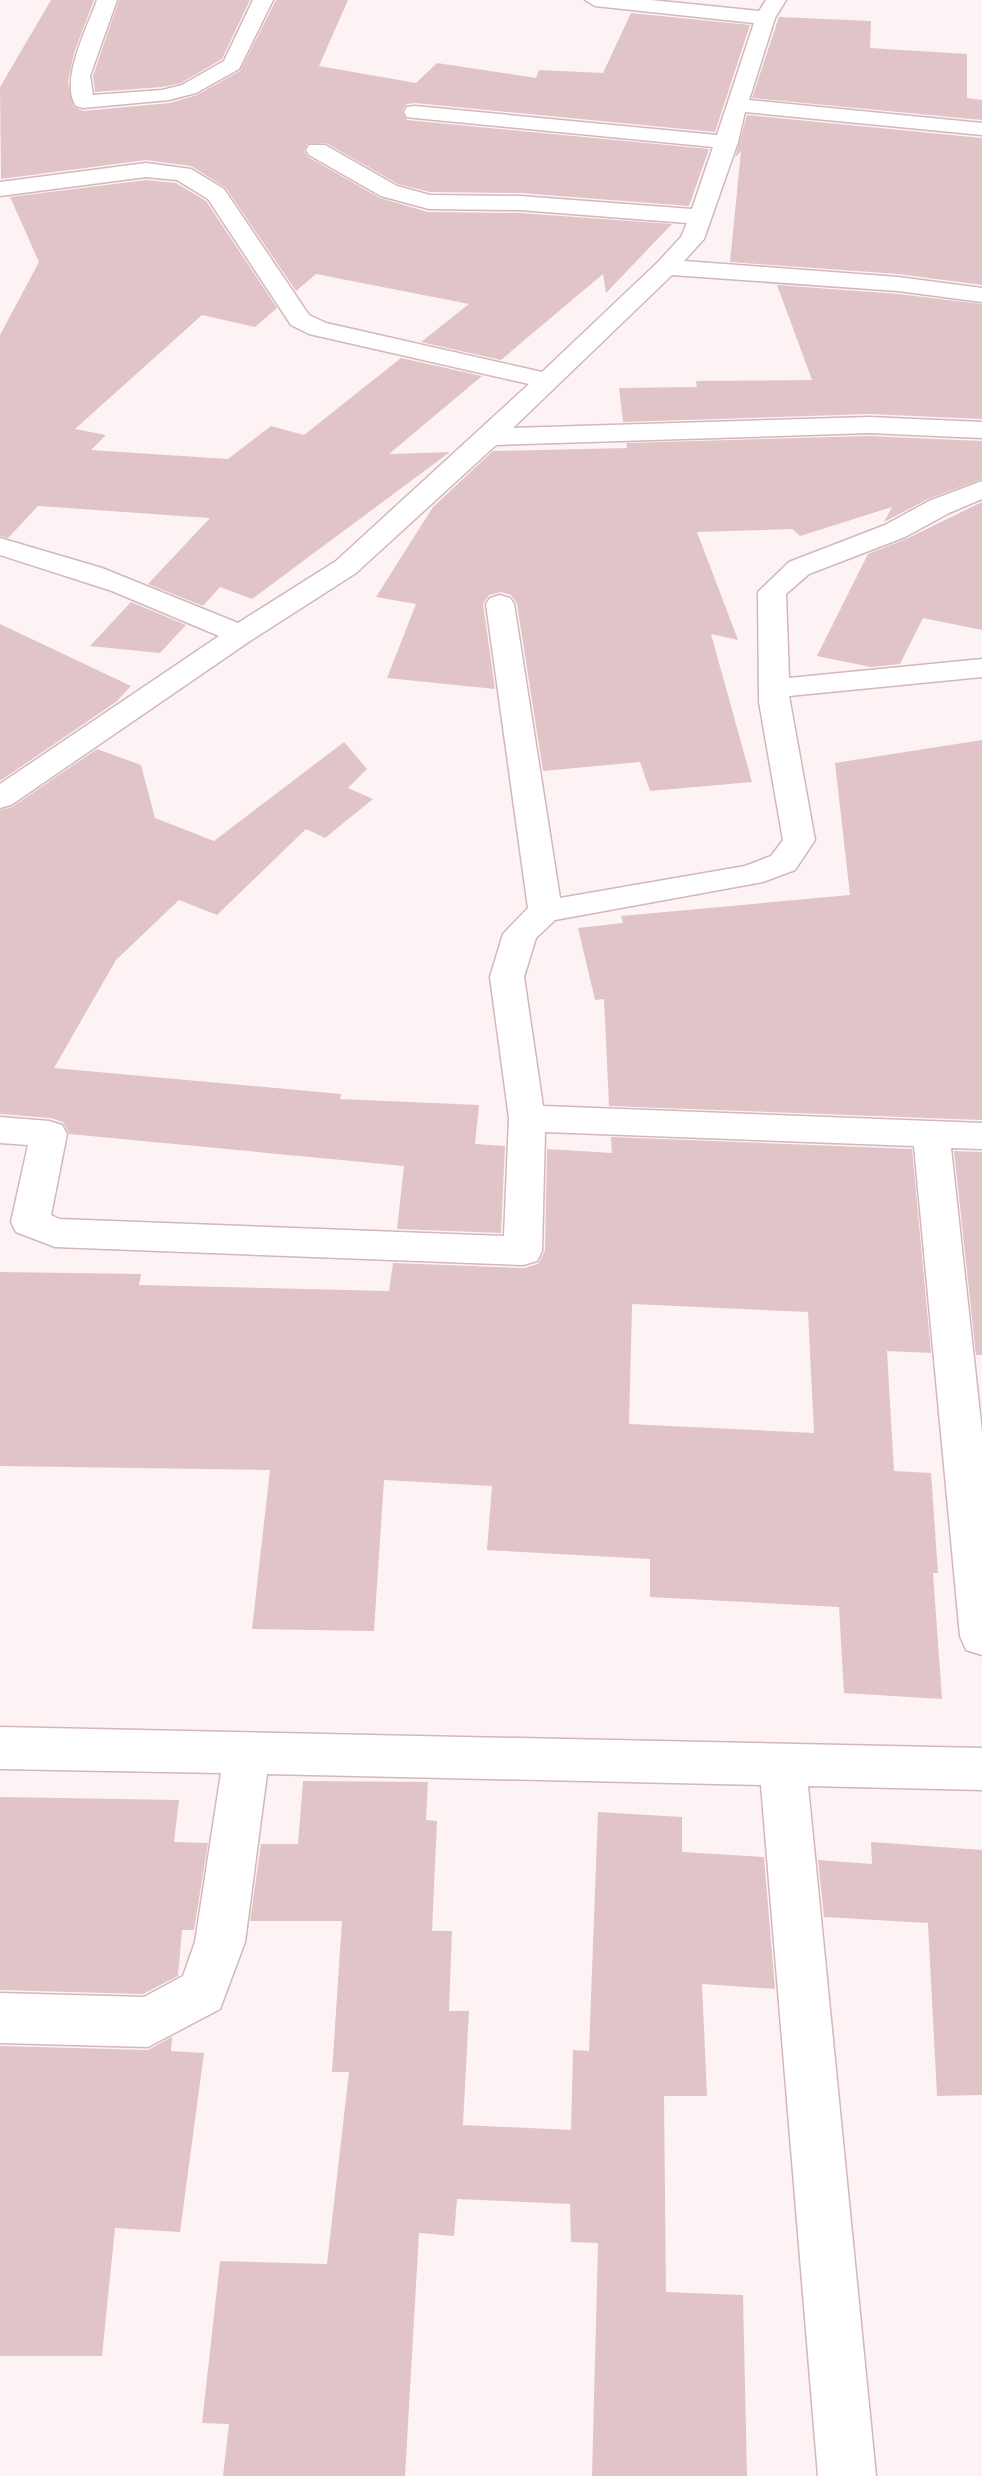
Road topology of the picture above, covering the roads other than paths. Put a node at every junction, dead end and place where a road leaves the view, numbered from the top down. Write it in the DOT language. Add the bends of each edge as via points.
graph roads {
  1 [pos="107,0"];
  2 [pos="263,0"];
  3 [pos="595,0"];
  4 [pos="771,9"];
  5 [pos="739,105"];
  6 [pos="415,112"];
  7 [pos="982,130"];
  8 [pos="727,142"];
  9 [pos="317,150"];
  10 [pos="0,189"];
  11 [pos="701,217"];
  12 [pos="666,267"];
  13 [pos="982,295"];
  14 [pos="548,382"];
  15 [pos="982,430"];
  16 [pos="489,437"];
  17 [pos="982,489"];
  18 [pos="939,507"];
  19 [pos="982,513"];
  20 [pos="0,546"];
  21 [pos="500,604"];
  22 [pos="240,635"];
  23 [pos="982,668"];
  24 [pos="774,688"];
  25 [pos="0,799"];
  26 [pos="545,911"];
  27 [pos="527,1118"];
  28 [pos="0,1130"];
  29 [pos="931,1134"];
  30 [pos="982,1136"];
  31 [pos="982,1636"];
  32 [pos="0,1748"];
  33 [pos="247,1753"];
  34 [pos="783,1766"];
  35 [pos="982,1769"];
  36 [pos="0,2018"];
  37 [pos="846,2476"];
  1 -- 2 [label="street" via="80,76 83,102 162,96 189,89 232,65"];
  3 -- 4 [label="street"];
  4 -- 5 [label="street"];
  5 -- 7 [label="street"];
  5 -- 8 [label="street"];
  6 -- 8 [label="street"];
  8 -- 11 [label="street"];
  9 -- 11 [label="street" via="389,191 429,202 520,203"];
  10 -- 14 [label="street" via="146,170 183,174 216,194 300,320 318,329"];
  11 -- 12 [label="street" via="692,239"];
  12 -- 13 [label="street" via="898,284"];
  12 -- 14 [label="street"];
  14 -- 16 [label="street"];
  15 -- 16 [label="street" via="869,425"];
  16 -- 22 [label="street" via="346,567"];
  17 -- 18 [label="street"];
  18 -- 19 [label="street"];
  18 -- 24 [label="street" via="895,531 799,568 772,592"];
  20 -- 22 [label="street" via="183,609"];
  21 -- 26 [label="street"];
  22 -- 25 [label="street"];
  23 -- 24 [label="street"];
  24 -- 26 [label="street" via="799,840 783,863 751,875"];
  26 -- 27 [label="street" via="520,933 508,977"];
  27 -- 28 [label="street" via="523,1251 55,1233 30,1223 49,1134"];
  27 -- 29 [label="street"];
  29 -- 30 [label="street"];
  29 -- 31 [label="street"];
  32 -- 33 [label="street"];
  33 -- 34 [label="street"];
  33 -- 36 [label="street" via="220,1942 202,1992 148,2022"];
  34 -- 35 [label="street"];
  34 -- 37 [label="street"];
}
